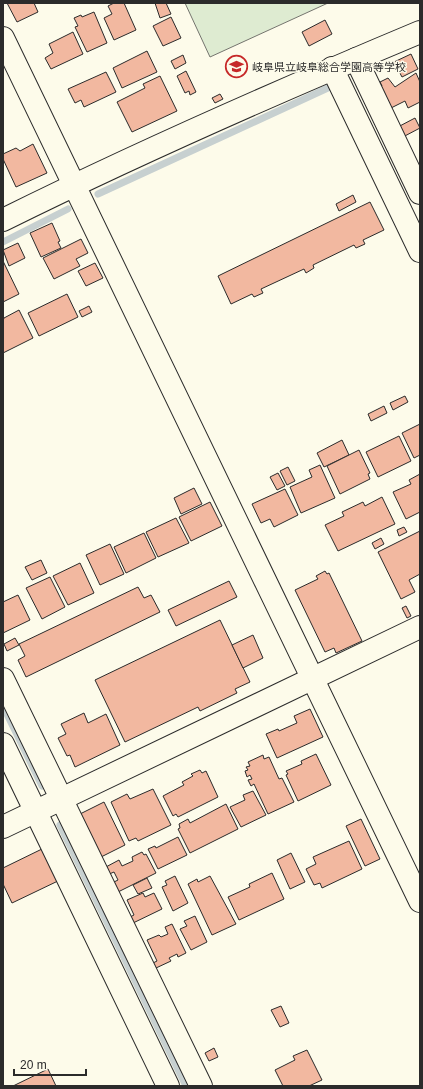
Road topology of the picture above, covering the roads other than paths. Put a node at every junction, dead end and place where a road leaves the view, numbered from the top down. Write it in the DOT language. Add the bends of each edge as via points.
graph roads {
  1 [pos="420,32"];
  2 [pos="3,38"];
  3 [pos="356,59"];
  4 [pos="332,68"];
  5 [pos="73,185"];
  6 [pos="420,193"];
  7 [pos="3,220"];
  8 [pos="420,251"];
  9 [pos="420,626"];
  10 [pos="312,678"];
  11 [pos="3,679"];
  12 [pos="3,744"];
  13 [pos="61,800"];
  14 [pos="36,811"];
  15 [pos="3,827"];
  16 [pos="420,901"];
  17 [pos="168,1086"];
  18 [pos="201,1086"];
  1 -- 3 [label="street"];
  2 -- 5 [label="street"];
  3 -- 4 [label="street"];
  3 -- 6 [label="street"];
  4 -- 5 [label="street"];
  4 -- 8 [label="street"];
  5 -- 7 [label="street"];
  5 -- 10 [label="street"];
  9 -- 10 [label="street"];
  10 -- 13 [label="street"];
  10 -- 16 [label="street"];
  11 -- 13 [label="street"];
  12 -- 14 [label="street"];
  13 -- 14 [label="street"];
  13 -- 18 [label="street"];
  14 -- 15 [label="street"];
  14 -- 17 [label="street"];
}
